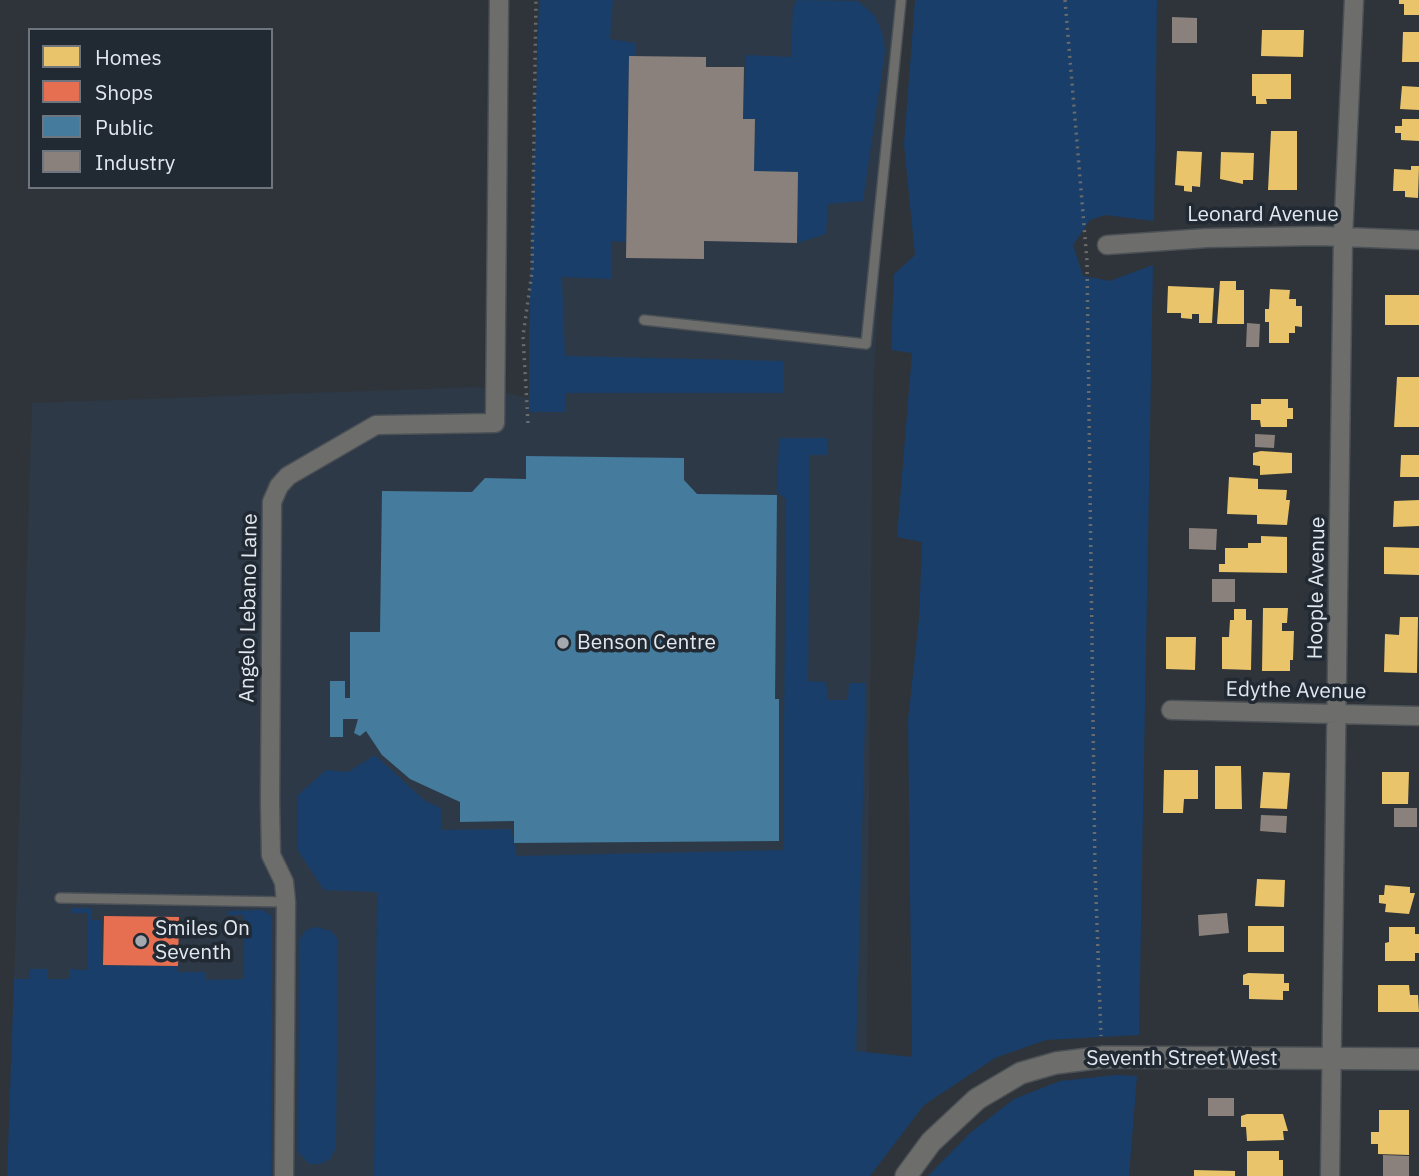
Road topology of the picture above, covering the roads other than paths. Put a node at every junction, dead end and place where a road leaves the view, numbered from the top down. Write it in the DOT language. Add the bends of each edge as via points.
graph roads {
  1 [pos="499,0"];
  2 [pos="901,0"];
  3 [pos="1353,0"];
  4 [pos="1343,237"];
  5 [pos="1419,240"];
  6 [pos="1107,245"];
  7 [pos="645,320"];
  8 [pos="1171,710"];
  9 [pos="1338,715"];
  10 [pos="1419,716"];
  11 [pos="60,898"];
  12 [pos="286,902"];
  13 [pos="1334,1059"];
  14 [pos="1419,1059"];
  15 [pos="284,1176"];
  16 [pos="906,1176"];
  17 [pos="1330,1176"];
  1 -- 12 [label="street, Angelo Lebano Lane" via="495,423 376,425 288,475 272,502 271,855 284,882"];
  2 -- 7 [label="lane" via="866,344"];
  3 -- 4 [label="street, Hoople Avenue"];
  4 -- 5 [label="street, Leonard Avenue"];
  4 -- 6 [label="street, Leonard Avenue" via="1183,238"];
  4 -- 9 [label="street, Hoople Avenue"];
  8 -- 9 [label="street, Edythe Avenue"];
  9 -- 10 [label="street, Edythe Avenue"];
  9 -- 13 [label="street, Hoople Avenue"];
  11 -- 12 [label="lane"];
  12 -- 15 [label="street, Angelo Lebano Lane"];
  13 -- 14 [label="street, Seventh Street West"];
  13 -- 16 [label="street, Seventh Street West" via="1104,1057 1044,1066 1021,1073 977,1099 931,1142"];
  13 -- 17 [label="street, Hoople Avenue"];
}
